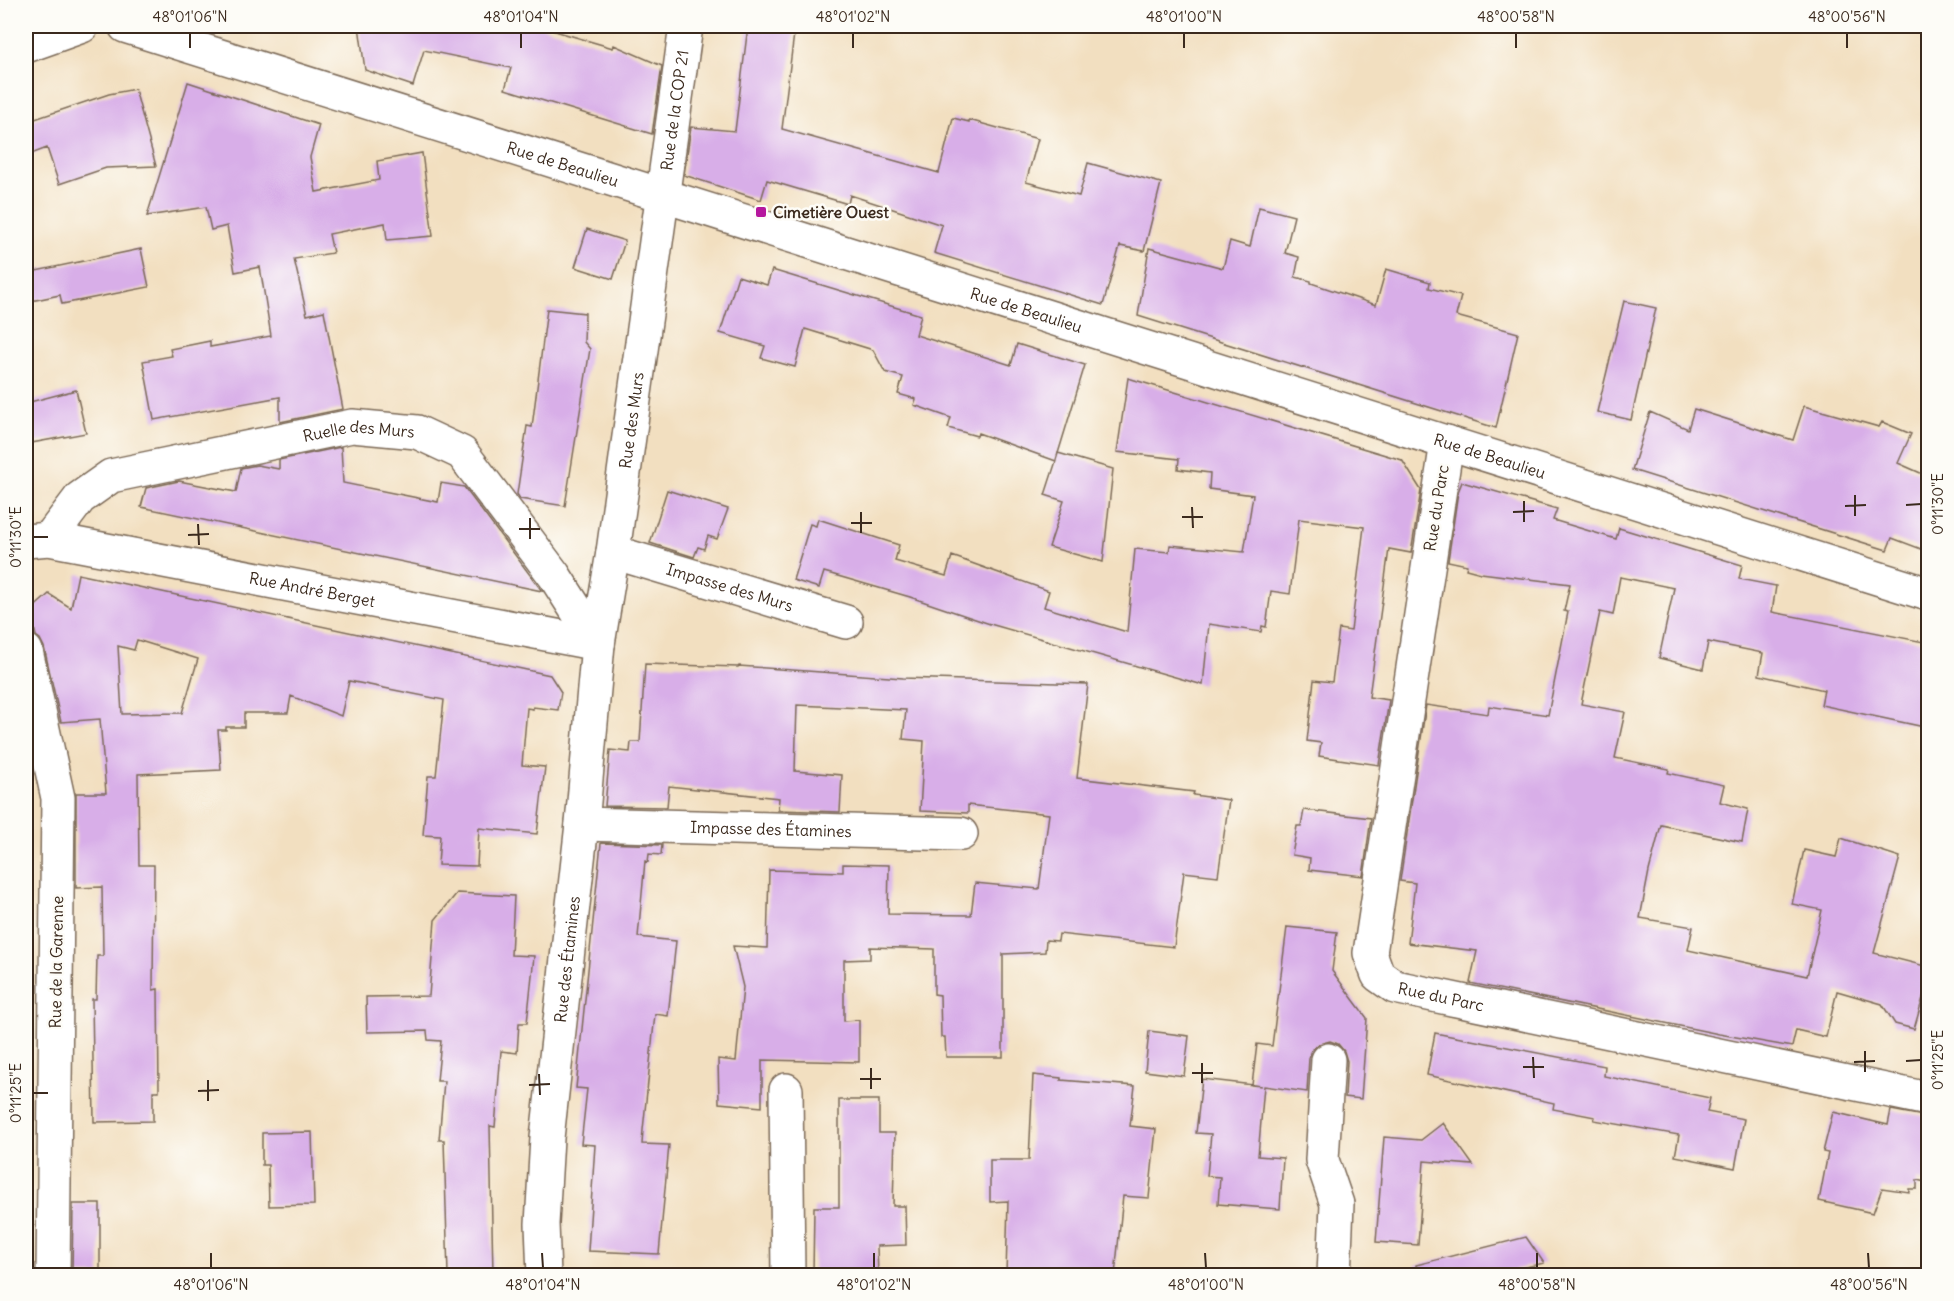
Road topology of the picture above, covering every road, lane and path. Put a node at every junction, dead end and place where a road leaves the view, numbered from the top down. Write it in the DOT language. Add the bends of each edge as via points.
graph roads {
  1 [pos="82,26"];
  2 [pos="125,26"];
  3 [pos="686,26"];
  4 [pos="26,46"];
  5 [pos="663,195"];
  6 [pos="1447,442"];
  7 [pos="37,540"];
  8 [pos="613,552"];
  9 [pos="1929,594"];
  10 [pos="846,622"];
  11 [pos="598,644"];
  12 [pos="26,651"];
  13 [pos="582,824"];
  14 [pos="961,834"];
  15 [pos="1328,1059"];
  16 [pos="786,1090"];
  17 [pos="1929,1099"];
  18 [pos="53,1275"];
  19 [pos="544,1275"];
  20 [pos="788,1275"];
  21 [pos="1334,1275"];
  1 -- 4 [label="street"];
  2 -- 5 [label="street, Rue de Beaulieu"];
  3 -- 5 [label="street, Rue de la COP 21"];
  5 -- 6 [label="street, Rue de Beaulieu"];
  5 -- 8 [label="street, Rue des Murs"];
  6 -- 9 [label="street, Rue de Beaulieu"];
  6 -- 17 [label="street, Rue du Parc" via="1370,953 1378,975 1395,987"];
  7 -- 11 [label="street, Rue André Berget"];
  7 -- 11 [label="street, Ruelle des Murs" via="80,498 111,476 352,426 417,432 462,453 554,575"];
  8 -- 10 [label="street, Impasse des Murs"];
  8 -- 11 [label="street, Rue des Murs"];
  11 -- 13 [label="street, Rue des Étamines"];
  12 -- 18 [label="street, Rue de la Garenne" via="58,798"];
  13 -- 14 [label="street, Impasse des Étamines"];
  13 -- 19 [label="street, Rue des Étamines" via="547,1138 542,1224"];
  15 -- 21 [label="street" via="1322,1160 1337,1204"];
  16 -- 20 [label="street"];
}
